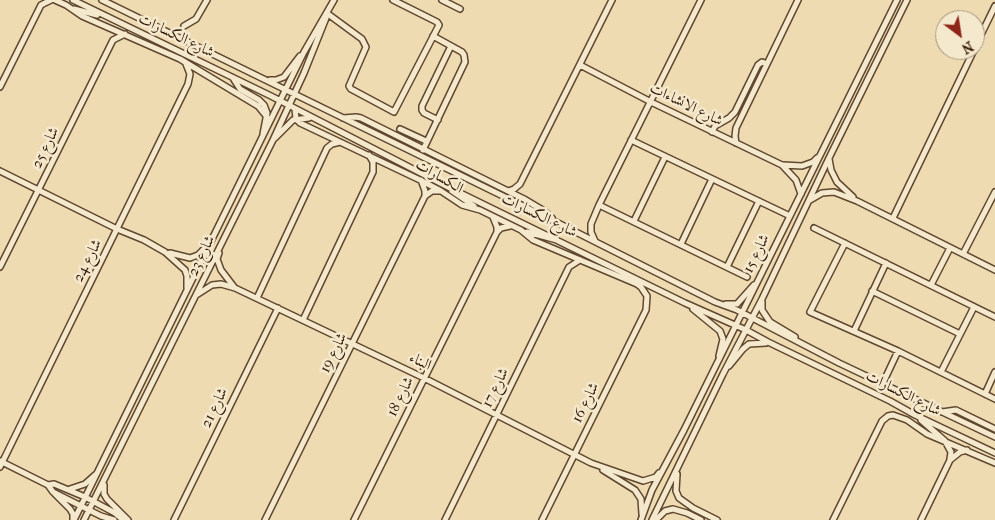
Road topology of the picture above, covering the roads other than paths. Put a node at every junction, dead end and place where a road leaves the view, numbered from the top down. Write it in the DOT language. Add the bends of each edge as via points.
graph roads {
  1 [pos="51,0"];
  2 [pos="56,0"];
  3 [pos="73,0"];
  4 [pos="102,0"];
  5 [pos="106,0"];
  6 [pos="207,0"];
  7 [pos="334,0"];
  8 [pos="393,0"];
  9 [pos="442,0"];
  10 [pos="612,0"];
  11 [pos="701,0"];
  12 [pos="798,0"];
  13 [pos="897,0"];
  14 [pos="907,0"];
  15 [pos="40,2"];
  16 [pos="112,5"];
  17 [pos="995,6"];
  18 [pos="71,8"];
  19 [pos="460,9"];
  20 [pos="328,14"];
  21 [pos="105,16"];
  22 [pos="184,26"];
  23 [pos="985,26"];
  24 [pos="108,28"];
  25 [pos="125,34"];
  26 [pos="433,36"];
  27 [pos="113,40"];
  28 [pos="452,46"];
  29 [pos="304,52"];
  30 [pos="969,60"];
  31 [pos="186,64"];
  32 [pos="767,64"];
  33 [pos="580,65"];
  34 [pos="261,77"];
  35 [pos="233,78"];
  36 [pos="0,87"];
  37 [pos="286,90"];
  38 [pos="295,94"];
  39 [pos="281,102"];
  40 [pos="651,102"];
  41 [pos="289,106"];
  42 [pos="295,109"];
  43 [pos="267,117"];
  44 [pos="311,117"];
  45 [pos="341,118"];
  46 [pos="296,120"];
  47 [pos="438,120"];
  48 [pos="400,129"];
  49 [pos="712,132"];
  50 [pos="262,140"];
  51 [pos="273,140"];
  52 [pos="631,140"];
  53 [pos="426,141"];
  54 [pos="340,142"];
  55 [pos="736,143"];
  56 [pos="423,150"];
  57 [pos="368,155"];
  58 [pos="819,156"];
  59 [pos="665,157"];
  60 [pos="829,158"];
  61 [pos="388,164"];
  62 [pos="782,165"];
  63 [pos="0,171"];
  64 [pos="373,172"];
  65 [pos="712,179"];
  66 [pos="420,180"];
  67 [pos="520,184"];
  68 [pos="480,185"];
  69 [pos="448,187"];
  70 [pos="499,187"];
  71 [pos="39,190"];
  72 [pos="441,191"];
  73 [pos="508,191"];
  74 [pos="995,192"];
  75 [pos="801,194"];
  76 [pos="425,196"];
  77 [pos="524,199"];
  78 [pos="810,200"];
  79 [pos="858,200"];
  80 [pos="759,201"];
  81 [pos="599,206"];
  82 [pos="480,210"];
  83 [pos="790,216"];
  84 [pos="493,217"];
  85 [pos="892,218"];
  86 [pos="634,221"];
  87 [pos="556,222"];
  88 [pos="512,226"];
  89 [pos="814,228"];
  90 [pos="117,229"];
  91 [pos="521,230"];
  92 [pos="497,232"];
  93 [pos="562,241"];
  94 [pos="595,241"];
  95 [pos="210,242"];
  96 [pos="845,243"];
  97 [pos="680,244"];
  98 [pos="220,247"];
  99 [pos="950,248"];
  100 [pos="165,252"];
  101 [pos="564,253"];
  102 [pos="963,254"];
  103 [pos="580,260"];
  104 [pos="886,263"];
  105 [pos="0,267"];
  106 [pos="569,267"];
  107 [pos="727,267"];
  108 [pos="995,270"];
  109 [pos="747,277"];
  110 [pos="760,277"];
  111 [pos="931,285"];
  112 [pos="235,288"];
  113 [pos="872,291"];
  114 [pos="187,292"];
  115 [pos="196,296"];
  116 [pos="647,296"];
  117 [pos="257,298"];
  118 [pos="762,299"];
  119 [pos="715,302"];
  120 [pos="685,303"];
  121 [pos="974,307"];
  122 [pos="278,308"];
  123 [pos="742,313"];
  124 [pos="995,317"];
  125 [pos="752,318"];
  126 [pos="303,320"];
  127 [pos="736,325"];
  128 [pos="746,330"];
  129 [pos="854,331"];
  130 [pos="960,334"];
  131 [pos="768,342"];
  132 [pos="352,343"];
  133 [pos="805,345"];
  134 [pos="898,351"];
  135 [pos="716,366"];
  136 [pos="941,372"];
  137 [pos="995,372"];
  138 [pos="722,374"];
  139 [pos="424,378"];
  140 [pos="883,383"];
  141 [pos="985,394"];
  142 [pos="995,399"];
  143 [pos="942,412"];
  144 [pos="497,415"];
  145 [pos="915,415"];
  146 [pos="995,429"];
  147 [pos="995,437"];
  148 [pos="946,441"];
  149 [pos="968,450"];
  150 [pos="995,453"];
  151 [pos="574,456"];
  152 [pos="950,460"];
  153 [pos="591,463"];
  154 [pos="995,463"];
  155 [pos="1,464"];
  156 [pos="667,464"];
  157 [pos="678,469"];
  158 [pos="97,473"];
  159 [pos="105,480"];
  160 [pos="48,485"];
  161 [pos="69,490"];
  162 [pos="53,492"];
  163 [pos="85,497"];
  164 [pos="94,501"];
  165 [pos="81,505"];
  166 [pos="90,510"];
  167 [pos="106,517"];
  168 [pos="642,518"];
  169 [pos="74,520"];
  170 [pos="84,520"];
  171 [pos="94,520"];
  172 [pos="114,520"];
  173 [pos="123,520"];
  174 [pos="128,520"];
  175 [pos="174,520"];
  176 [pos="265,520"];
  177 [pos="354,520"];
  178 [pos="445,520"];
  179 [pos="542,520"];
  180 [pos="652,520"];
  181 [pos="656,520"];
  182 [pos="701,520"];
  183 [pos="717,520"];
  184 [pos="832,520"];
  185 [pos="922,520"];
  1 -- 15 [label="street"];
  2 -- 18 [label="street"];
  3 -- 21 [label="street, شارع الكسارات"];
  4 -- 16 [label="street, شارع الكسارات"];
  5 -- 16 [label="street"];
  6 -- 22 [label="street" via="196,19"];
  7 -- 20 [label="street, شارع 23"];
  7 -- 29 [label="street, شارع 23"];
  8 -- 26 [label="street" via="437,22 439,25"];
  9 -- 19 [label="street"];
  10 -- 33 [label="street"];
  11 -- 40 [label="street"];
  12 -- 32 [label="street"];
  13 -- 58 [label="street, شارع 15"];
  14 -- 60 [label="street, شارع 15"];
  15 -- 36 [label="street"];
  16 -- 34 [label="street, شارع الكسارات"];
  17 -- 23 [label="street"];
  18 -- 21 [label="street"];
  18 -- 24 [label="street"];
  20 -- 26 [label="street" via="362,40 366,47 349,86 351,89 394,112"];
  20 -- 38 [label="street, شارع 23"];
  21 -- 35 [label="street, شارع الكسارات"];
  24 -- 25 [label="street"];
  24 -- 27 [label="street"];
  25 -- 27 [label="street"];
  25 -- 31 [label="street"];
  26 -- 28 [label="street"];
  27 -- 71 [label="street, شارع 25"];
  28 -- 47 [label="street" via="462,52 466,62"];
  28 -- 47 [label="street" via="422,106 424,112"];
  29 -- 34 [label="street" via="284,77 276,80"];
  29 -- 37 [label="street, شارع 23"];
  30 -- 85 [label="street"];
  31 -- 43 [label="street" via="258,106"];
  31 -- 90 [label="street, شارع 24" via="190,74 188,84"];
  32 -- 49 [label="street" via="762,62 758,65 735,112 715,126"];
  32 -- 55 [label="street" via="736,128"];
  33 -- 40 [label="street, شارع الانشاءات"];
  33 -- 67 [label="street"];
  34 -- 37 [label="street, شارع الكسارات"];
  35 -- 39 [label="street, شارع الكسارات"];
  35 -- 43 [label="street" via="240,89 264,105"];
  37 -- 38 [label="street, شارع الكسارات"];
  37 -- 39 [label="street, شارع 23"];
  38 -- 41 [label="street, شارع 23"];
  38 -- 45 [label="street, شارع الكسارات"];
  39 -- 41 [label="street, شارع الكسارات"];
  39 -- 50 [label="street, شارع 23"];
  40 -- 49 [label="street, شارع الانشاءات"];
  40 -- 52 [label="street"];
  41 -- 42 [label="street, شارع الكسارات"];
  41 -- 51 [label="street, شارع 23"];
  42 -- 44 [label="street, شارع الكسارات"];
  42 -- 46 [label="street"];
  43 -- 50 [label="street"];
  44 -- 46 [label="street"];
  44 -- 69 [label="street, شارع الكسارات"];
  45 -- 56 [label="street, الكسارات" via="356,117"];
  45 -- 68 [label="street, شارع الكسارات"];
  46 -- 51 [label="street"];
  46 -- 54 [label="street, الكسارات"];
  47 -- 53 [label="street"];
  48 -- 53 [label="street"];
  49 -- 55 [label="street, شارع الانشاءات"];
  50 -- 95 [label="street, شارع 23"];
  51 -- 98 [label="street, شارع 23"];
  52 -- 59 [label="street"];
  52 -- 81 [label="street"];
  53 -- 56 [label="street"];
  54 -- 57 [label="street, الكسارات"];
  54 -- 117 [label="street" via="327,148"];
  55 -- 62 [label="street, شارع الانشاءات"];
  56 -- 70 [label="street, الكسارات"];
  57 -- 61 [label="street, الكسارات"];
  57 -- 64 [label="street" via="373,162"];
  58 -- 62 [label="street, شارع الانشاءات" via="808,164"];
  58 -- 75 [label="street, شارع 15"];
  59 -- 65 [label="street"];
  59 -- 86 [label="street"];
  60 -- 78 [label="street, شارع 15"];
  60 -- 79 [label="street" via="834,178"];
  61 -- 64 [label="street"];
  61 -- 66 [label="street, الكسارات"];
  62 -- 75 [label="street, شارع الانشاءات" via="796,180"];
  63 -- 71 [label="street"];
  64 -- 126 [label="street"];
  65 -- 80 [label="street"];
  65 -- 97 [label="street"];
  66 -- 72 [label="street, الكسارات"];
  66 -- 76 [label="street"];
  67 -- 73 [label="street"];
  67 -- 77 [label="street"];
  68 -- 70 [label="street"];
  68 -- 87 [label="street, شارع الكسارات"];
  69 -- 82 [label="street"];
  69 -- 93 [label="street, شارع الكسارات"];
  70 -- 73 [label="street, الكسارات"];
  71 -- 90 [label="street"];
  71 -- 105 [label="street, شارع 25"];
  72 -- 76 [label="street" via="432,191"];
  72 -- 82 [label="street, الكسارات" via="462,206"];
  73 -- 77 [label="street, الكسارات"];
  74 -- 102 [label="street"];
  75 -- 83 [label="street, شارع 15"];
  76 -- 132 [label="street, شارع 19"];
  77 -- 87 [label="street, الكسارات"];
  78 -- 79 [label="street" via="831,191"];
  78 -- 118 [label="street, شارع 15"];
  79 -- 85 [label="street"];
  80 -- 83 [label="street"];
  80 -- 107 [label="street"];
  81 -- 86 [label="street"];
  81 -- 94 [label="street" via="591,228"];
  82 -- 84 [label="street, الكسارات"];
  83 -- 110 [label="street, شارع 15"];
  84 -- 88 [label="street, الكسارات"];
  84 -- 92 [label="street"];
  85 -- 99 [label="street"];
  86 -- 97 [label="street"];
  87 -- 94 [label="street, شارع الكسارات"];
  88 -- 91 [label="street, الكسارات"];
  88 -- 92 [label="street"];
  89 -- 96 [label="street"];
  90 -- 100 [label="street"];
  90 -- 155 [label="street, شارع 24"];
  91 -- 93 [label="street"];
  91 -- 101 [label="street, الكسارات" via="533,240"];
  92 -- 139 [label="street, شارع 18"];
  93 -- 120 [label="street, شارع الكسارات"];
  94 -- 119 [label="street, شارع الكسارات"];
  95 -- 100 [label="street" via="198,255 190,258"];
  95 -- 114 [label="street, شارع 23"];
  96 -- 104 [label="street"];
  96 -- 129 [label="street" via="810,312"];
  97 -- 107 [label="street"];
  98 -- 112 [label="street, البناء" via="219,265"];
  98 -- 115 [label="street, شارع 23"];
  99 -- 102 [label="street"];
  99 -- 111 [label="street"];
  100 -- 114 [label="street" via="185,270"];
  101 -- 103 [label="street, الكسارات"];
  101 -- 106 [label="street"];
  102 -- 108 [label="street"];
  103 -- 106 [label="street"];
  103 -- 116 [label="street, الكسارات" via="637,284"];
  104 -- 111 [label="street"];
  104 -- 113 [label="street"];
  106 -- 144 [label="street, شارع 17"];
  107 -- 109 [label="street"];
  110 -- 119 [label="street" via="737,304"];
  110 -- 123 [label="street, شارع 15"];
  111 -- 121 [label="street"];
  112 -- 115 [label="street, البناء" via="212,284"];
  112 -- 117 [label="street, البناء"];
  113 -- 129 [label="street"];
  113 -- 130 [label="street"];
  114 -- 158 [label="street, شارع 23"];
  115 -- 159 [label="street, شارع 23"];
  116 -- 151 [label="street, شارع 16" via="646,310"];
  117 -- 122 [label="street, البناء"];
  118 -- 125 [label="street, شارع 15"];
  118 -- 133 [label="street" via="762,310 770,322"];
  119 -- 123 [label="street, شارع الكسارات"];
  120 -- 127 [label="street, شارع الكسارات"];
  120 -- 135 [label="street" via="720,331 723,339"];
  121 -- 124 [label="street"];
  121 -- 130 [label="street"];
  122 -- 126 [label="street, البناء"];
  122 -- 175 [label="street, شارع 21"];
  123 -- 125 [label="street, شارع الكسارات"];
  123 -- 127 [label="street, شارع 15"];
  125 -- 128 [label="street, شارع 15"];
  125 -- 133 [label="street, شارع الكسارات"];
  126 -- 132 [label="street, البناء"];
  127 -- 128 [label="street, شارع الكسارات"];
  127 -- 135 [label="street, شارع 15"];
  128 -- 131 [label="street, شارع الكسارات"];
  128 -- 138 [label="street, شارع 15"];
  129 -- 134 [label="street"];
  130 -- 136 [label="street"];
  131 -- 138 [label="street" via="749,344"];
  131 -- 145 [label="street, شارع الكسارات"];
  132 -- 139 [label="street, البناء"];
  132 -- 176 [label="street, شارع 19"];
  133 -- 140 [label="street, شارع الكسارات"];
  134 -- 136 [label="street"];
  134 -- 140 [label="street"];
  135 -- 156 [label="street, شارع 15"];
  136 -- 141 [label="street"];
  137 -- 141 [label="street"];
  138 -- 157 [label="street, شارع 15"];
  139 -- 144 [label="street, البناء"];
  139 -- 177 [label="street, شارع 18"];
  140 -- 143 [label="street, شارع الكسارات"];
  141 -- 142 [label="street"];
  143 -- 146 [label="street, شارع الكسارات" via="956,410"];
  143 -- 147 [label="street, شارع الكسارات"];
  144 -- 151 [label="street, البناء"];
  144 -- 178 [label="street, شارع 17"];
  145 -- 148 [label="street"];
  145 -- 150 [label="street, شارع الكسارات"];
  148 -- 149 [label="street, شارع الكسارات"];
  148 -- 152 [label="street" via="951,452"];
  148 -- 184 [label="street, شارع الكسارات" via="927,434 908,420 893,416 882,421"];
  149 -- 152 [label="street"];
  149 -- 154 [label="street, شارع الكسارات"];
  151 -- 153 [label="street, البناء"];
  151 -- 179 [label="street, شارع 16"];
  152 -- 185 [label="street"];
  153 -- 156 [label="street, البناء" via="643,481 656,477"];
  153 -- 168 [label="street, البناء" via="635,490 641,499"];
  155 -- 160 [label="street"];
  156 -- 168 [label="street, شارع 15" via="652,490"];
  157 -- 180 [label="street, شارع 15"];
  157 -- 183 [label="street" via="676,492 679,498"];
  158 -- 161 [label="street, شارع 23" via="85,484"];
  158 -- 163 [label="street, شارع 23"];
  159 -- 164 [label="street, شارع 23"];
  159 -- 174 [label="street" via="104,494"];
  160 -- 161 [label="street"];
  160 -- 162 [label="street"];
  161 -- 163 [label="street"];
  162 -- 165 [label="street"];
  162 -- 169 [label="street" via="70,509"];
  163 -- 164 [label="street"];
  163 -- 165 [label="street, شارع 23"];
  164 -- 166 [label="street, شارع 23"];
  164 -- 173 [label="street"];
  165 -- 166 [label="street"];
  165 -- 169 [label="street, شارع 23"];
  166 -- 167 [label="street"];
  166 -- 170 [label="street, شارع 23"];
  167 -- 171 [label="street"];
  167 -- 172 [label="street"];
  181 -- 182 [label="street" via="665,511 673,509"];
}
